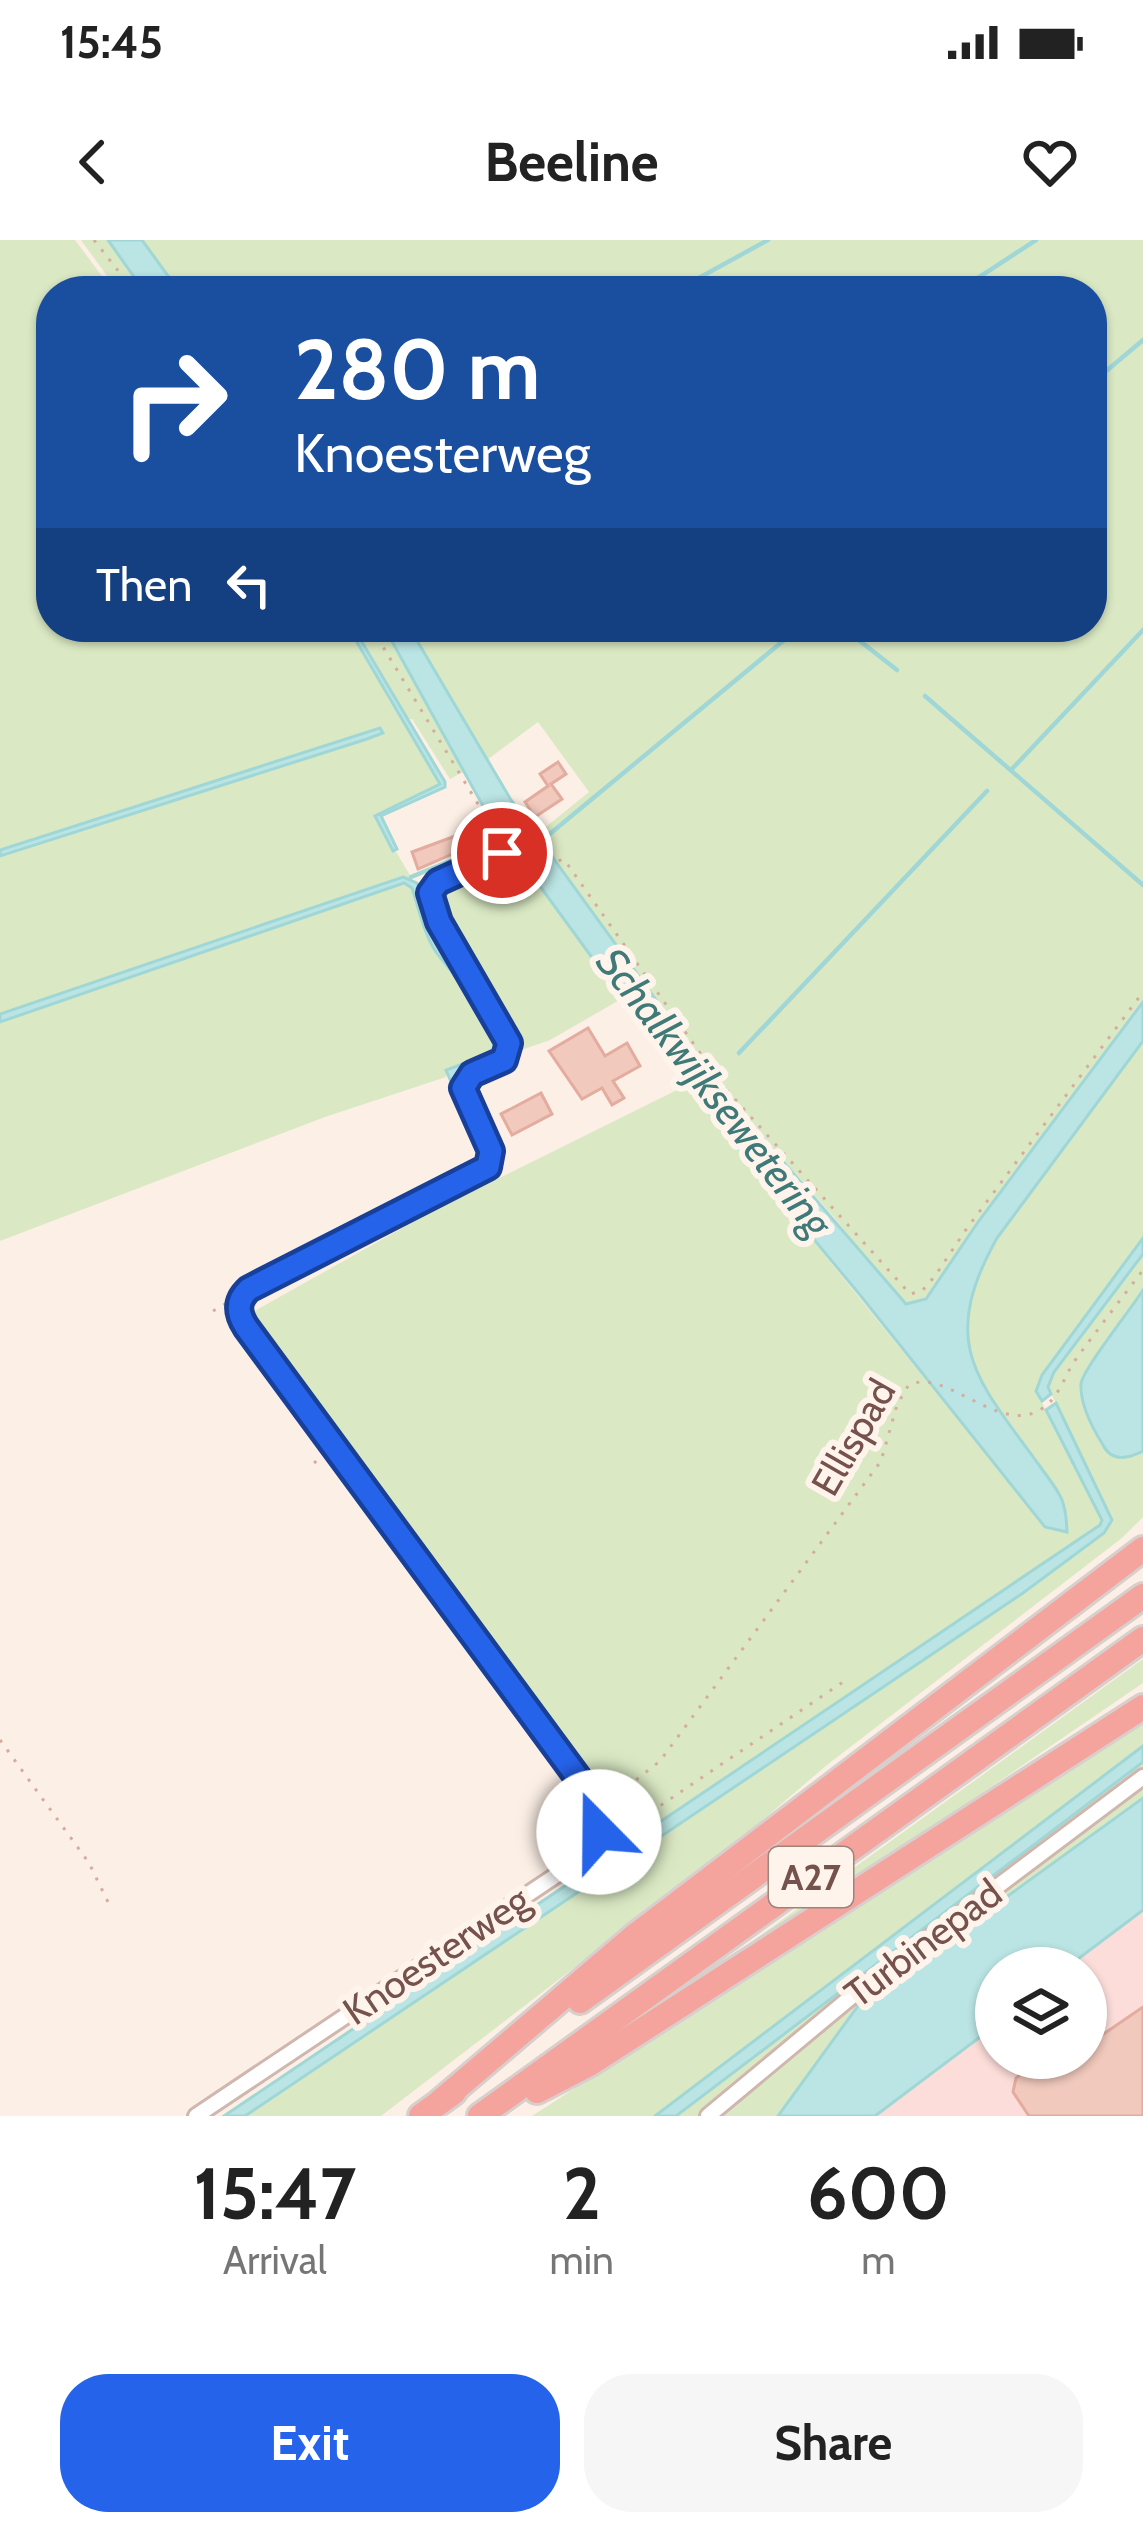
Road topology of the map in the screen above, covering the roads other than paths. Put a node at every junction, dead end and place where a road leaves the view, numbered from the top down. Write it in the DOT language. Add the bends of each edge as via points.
graph roads {
  1 [pos="488,821"];
  2 [pos="502,853"];
  3 [pos="1143,1534"];
  4 [pos="1143,1549"];
  5 [pos="1143,1596"];
  6 [pos="1052,1617"];
  7 [pos="1143,1639"];
  8 [pos="1143,1689"];
  9 [pos="1143,1707"];
  10 [pos="1143,1777"];
  11 [pos="1006,1795"];
  12 [pos="431,2108"];
  13 [pos="196,2116"];
  14 [pos="484,2116"];
  15 [pos="708,2116"];
  1 -- 2 [label="lane"];
  2 -- 13 [label="street, Knoesterweg" via="430,893 509,1043 504,1060 472,1074 463,1088 491,1151 488,1167 249,1289 239,1310 584,1786 599,1838 588,1853"];
  3 -- 6 [label="highway, A27"];
  4 -- 6 [label="highway, A27"];
  5 -- 12 [label="highway, A27"];
  6 -- 12 [label="highway, A27" via="636,1935"];
  7 -- 14 [label="highway, A27"];
  8 -- 11 [label="highway, A27"];
  9 -- 11 [label="highway, A27"];
  10 -- 15 [label="street, Turbinepad" via="856,1992"];
  11 -- 14 [label="highway, A27" via="591,2062"];
}
